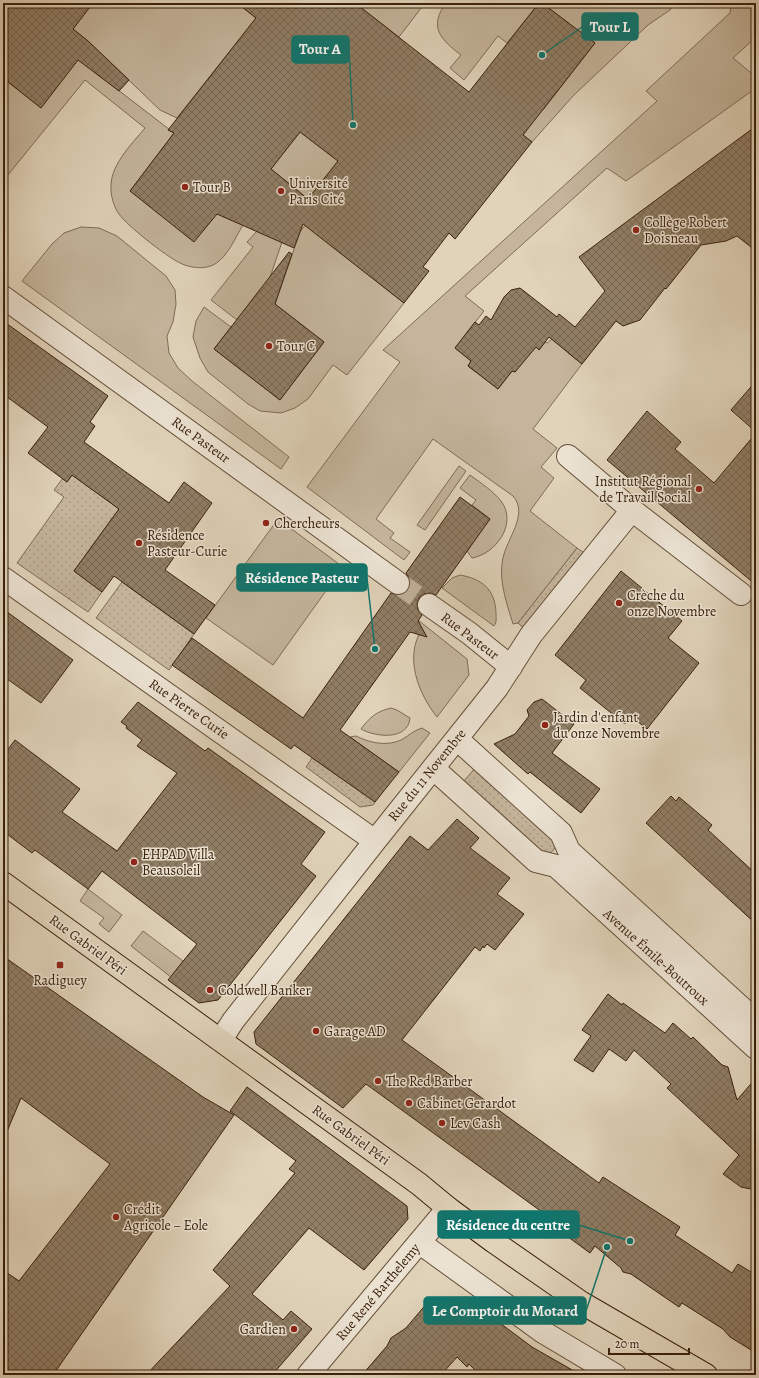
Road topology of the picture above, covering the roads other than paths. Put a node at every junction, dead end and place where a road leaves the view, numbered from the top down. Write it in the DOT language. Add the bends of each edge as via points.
graph roads {
  1 [pos="3,297"];
  2 [pos="568,456"];
  3 [pos="632,510"];
  4 [pos="3,578"];
  5 [pos="398,583"];
  6 [pos="741,594"];
  7 [pos="429,605"];
  8 [pos="511,667"];
  9 [pos="457,738"];
  10 [pos="433,768"];
  11 [pos="375,841"];
  12 [pos="562,859"];
  13 [pos="3,883"];
  14 [pos="756,1021"];
  15 [pos="221,1040"];
  16 [pos="756,1048"];
  17 [pos="448,1208"];
  18 [pos="420,1243"];
  19 [pos="308,1375"];
  20 [pos="615,1375"];
  21 [pos="706,1375"];
  1 -- 5 [label="street, Rue Pasteur"];
  2 -- 3 [label="street"];
  3 -- 6 [label="street"];
  3 -- 8 [label="street, Rue du 11 Novembre" via="532,635"];
  4 -- 11 [label="street, Rue Pierre Curie"];
  7 -- 8 [label="street, Rue Pasteur"];
  8 -- 9 [label="street, Rue du 11 Novembre"];
  9 -- 10 [label="street, Rue du 11 Novembre"];
  9 -- 12 [label="street, Avenue Émile-Boutroux" via="561,833"];
  10 -- 11 [label="street, Rue du 11 Novembre"];
  10 -- 12 [label="street, Avenue Émile-Boutroux" via="536,861"];
  11 -- 15 [label="street, Rue du 11 Novembre"];
  12 -- 14 [label="street, Avenue Émile-Boutroux"];
  12 -- 16 [label="street, Avenue Émile-Boutroux"];
  13 -- 15 [label="main road, Rue Gabriel Péri"];
  15 -- 17 [label="main road, Rue Gabriel Péri" via="419,1184"];
  17 -- 18 [label="street, Rue René Barthelemy"];
  17 -- 21 [label="main road, Rue Gabriel Péri" via="582,1303"];
  18 -- 19 [label="street, Rue René Barthelemy"];
  18 -- 20 [label="street" via="543,1332"];
}
